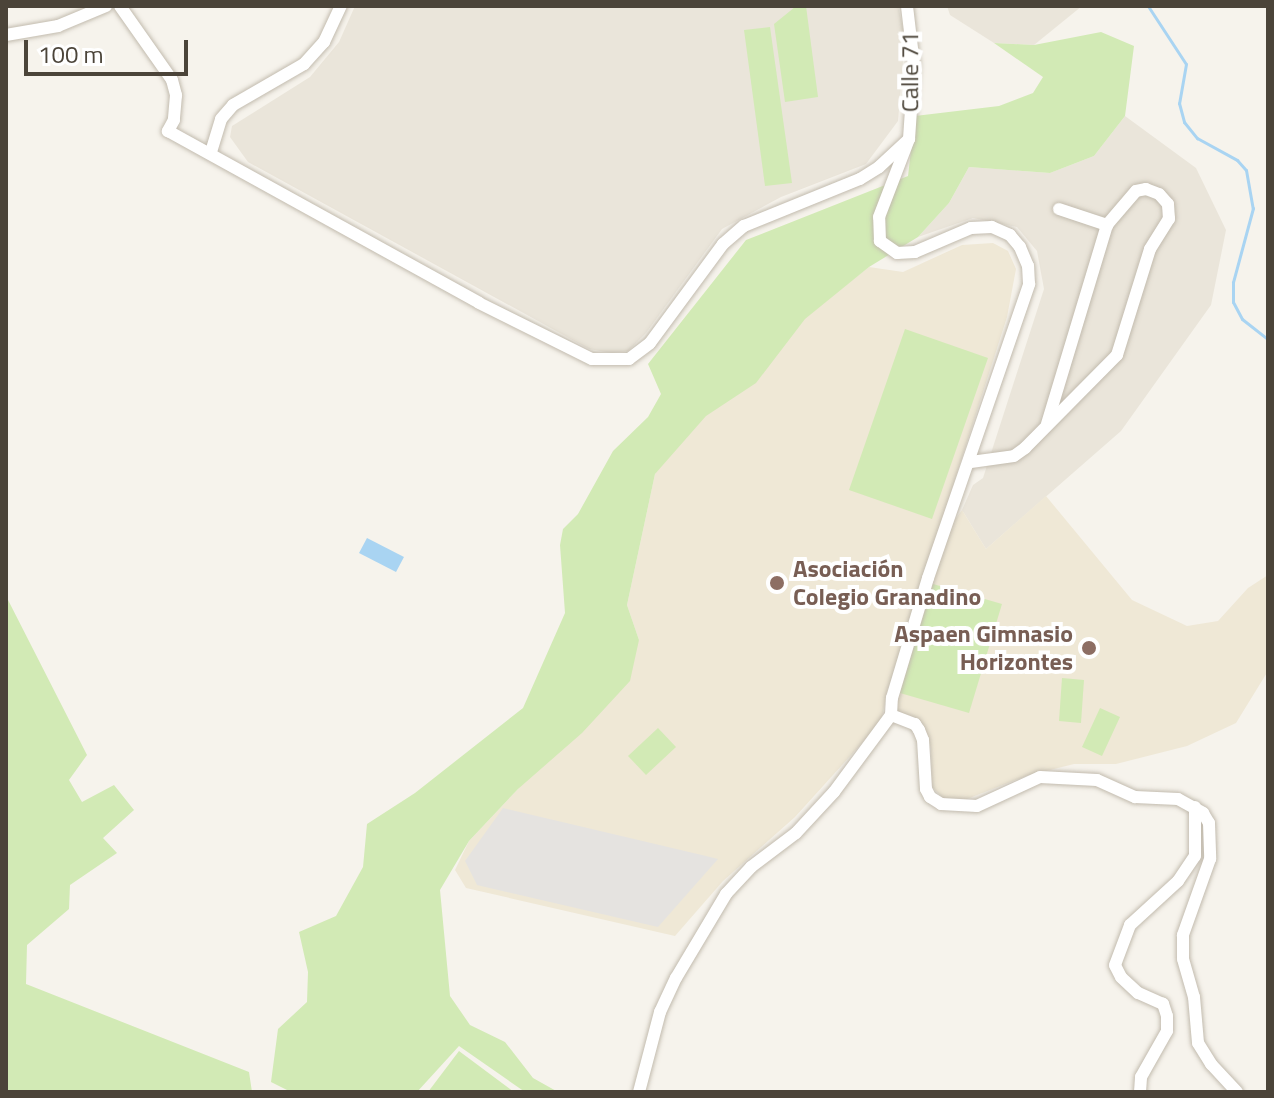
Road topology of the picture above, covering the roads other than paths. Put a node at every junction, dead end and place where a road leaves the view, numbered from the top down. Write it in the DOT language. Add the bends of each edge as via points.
graph roads {
  1 [pos="106,6"];
  2 [pos="120,6"];
  3 [pos="341,6"];
  4 [pos="907,6"];
  5 [pos="6,35"];
  6 [pos="909,139"];
  7 [pos="211,152"];
  8 [pos="1059,209"];
  9 [pos="1107,225"];
  10 [pos="1047,424"];
  11 [pos="971,462"];
  12 [pos="891,715"];
  13 [pos="1195,807"];
  14 [pos="639,1092"];
  15 [pos="1140,1092"];
  16 [pos="1237,1092"];
  1 -- 5 [label="street" via="58,26"];
  2 -- 7 [label="street" via="172,80 176,95 168,131"];
  3 -- 7 [label="street" via="324,42 304,64 233,105 221,119"];
  4 -- 6 [label="street, Calle 71" via="914,65"];
  6 -- 7 [label="street" via="860,179 744,226 723,244 650,343 629,359 610,362 592,359 479,303"];
  6 -- 11 [label="street, Calle 71" via="879,217 878,234 887,250 915,252 971,228 992,227 1010,235 1028,266 1029,284"];
  8 -- 9 [label="street"];
  9 -- 10 [label="street"];
  9 -- 10 [label="street" via="1136,191 1159,194 1168,204 1169,219 1150,249 1117,355"];
  10 -- 11 [label="street" via="1014,456"];
  11 -- 12 [label="street" via="928,578"];
  12 -- 13 [label="street" via="919,730 926,789 941,804 977,806 1040,777 1097,780 1135,797 1178,799"];
  12 -- 14 [label="street" via="834,792 726,894 660,1012"];
  13 -- 15 [label="street" via="1195,856 1178,881 1130,925 1115,965 1138,993 1163,1004 1167,1016 1167,1031 1141,1077"];
  13 -- 16 [label="street" via="1209,823 1211,850 1183,935 1183,959 1194,997 1198,1043"];
}
